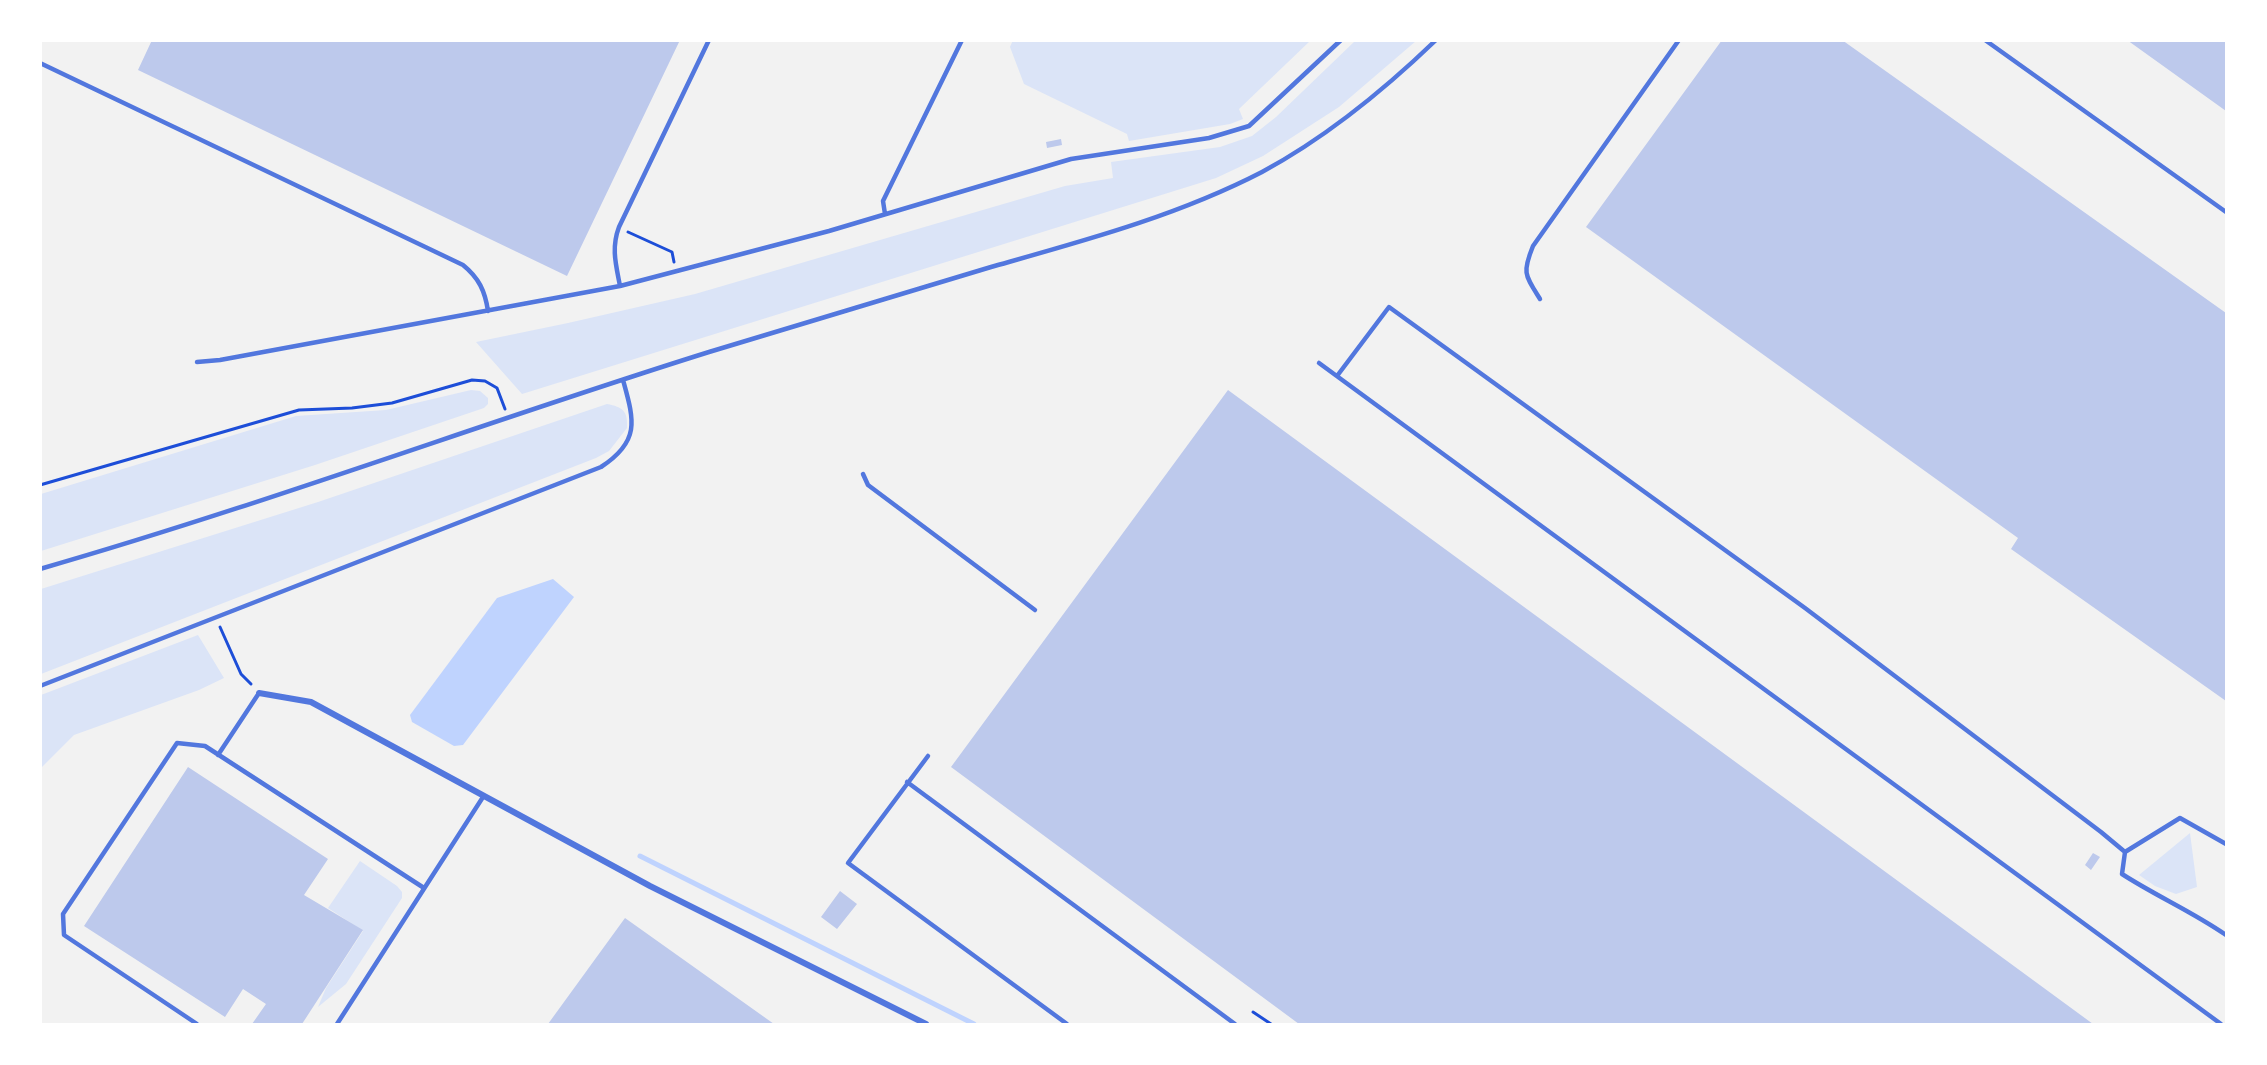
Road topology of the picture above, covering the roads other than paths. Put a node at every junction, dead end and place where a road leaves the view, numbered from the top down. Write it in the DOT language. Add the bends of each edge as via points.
graph roads {
  1 [pos="709,40"];
  2 [pos="962,40"];
  3 [pos="1341,40"];
  4 [pos="1436,40"];
  5 [pos="1679,40"];
  6 [pos="1985,40"];
  7 [pos="40,63"];
  8 [pos="2226,212"];
  9 [pos="885,214"];
  10 [pos="620,286"];
  11 [pos="1540,299"];
  12 [pos="488,310"];
  13 [pos="197,362"];
  14 [pos="1319,363"];
  15 [pos="1337,376"];
  16 [pos="623,380"];
  17 [pos="863,474"];
  18 [pos="40,569"];
  19 [pos="1035,610"];
  20 [pos="40,686"];
  21 [pos="259,693"];
  22 [pos="218,755"];
  23 [pos="928,756"];
  24 [pos="907,782"];
  25 [pos="483,797"];
  26 [pos="2226,844"];
  27 [pos="2125,852"];
  28 [pos="424,888"];
  29 [pos="2226,935"];
  30 [pos="2218,1023"];
  31 [pos="198,1024"];
  32 [pos="337,1024"];
  33 [pos="926,1024"];
  34 [pos="1067,1024"];
  35 [pos="1235,1024"];
  1 -- 10 [label="lane" via="614,240"];
  2 -- 9 [label="lane" via="883,201"];
  3 -- 9 [label="lane" via="1249,126 1209,138 1071,159"];
  4 -- 16 [label="lane" via="1396,78 1329,131 1263,171 1186,206"];
  5 -- 11 [label="lane" via="1533,246 1525,266 1528,280"];
  6 -- 8 [label="lane"];
  7 -- 12 [label="lane" via="463,265 480,282"];
  9 -- 10 [label="lane"];
  10 -- 12 [label="lane"];
  12 -- 13 [label="lane"];
  14 -- 15 [label="lane"];
  15 -- 27 [label="lane" via="1389,307 1805,608"];
  15 -- 30 [label="lane"];
  16 -- 18 [label="lane" via="242,507"];
  16 -- 20 [label="lane" via="633,430 615,458 601,467"];
  17 -- 19 [label="lane" via="868,485"];
  21 -- 22 [label="lane"];
  21 -- 25 [label="street" via="311,702"];
  22 -- 28 [label="lane"];
  22 -- 31 [label="lane" via="204,746 177,743 63,914 64,935"];
  23 -- 24 [label="lane"];
  24 -- 34 [label="lane" via="848,863"];
  24 -- 35 [label="lane"];
  25 -- 28 [label="lane"];
  25 -- 33 [label="street" via="650,886"];
  26 -- 27 [label="lane" via="2180,818"];
  27 -- 29 [label="lane" via="2122,874"];
  28 -- 32 [label="lane"];
}
